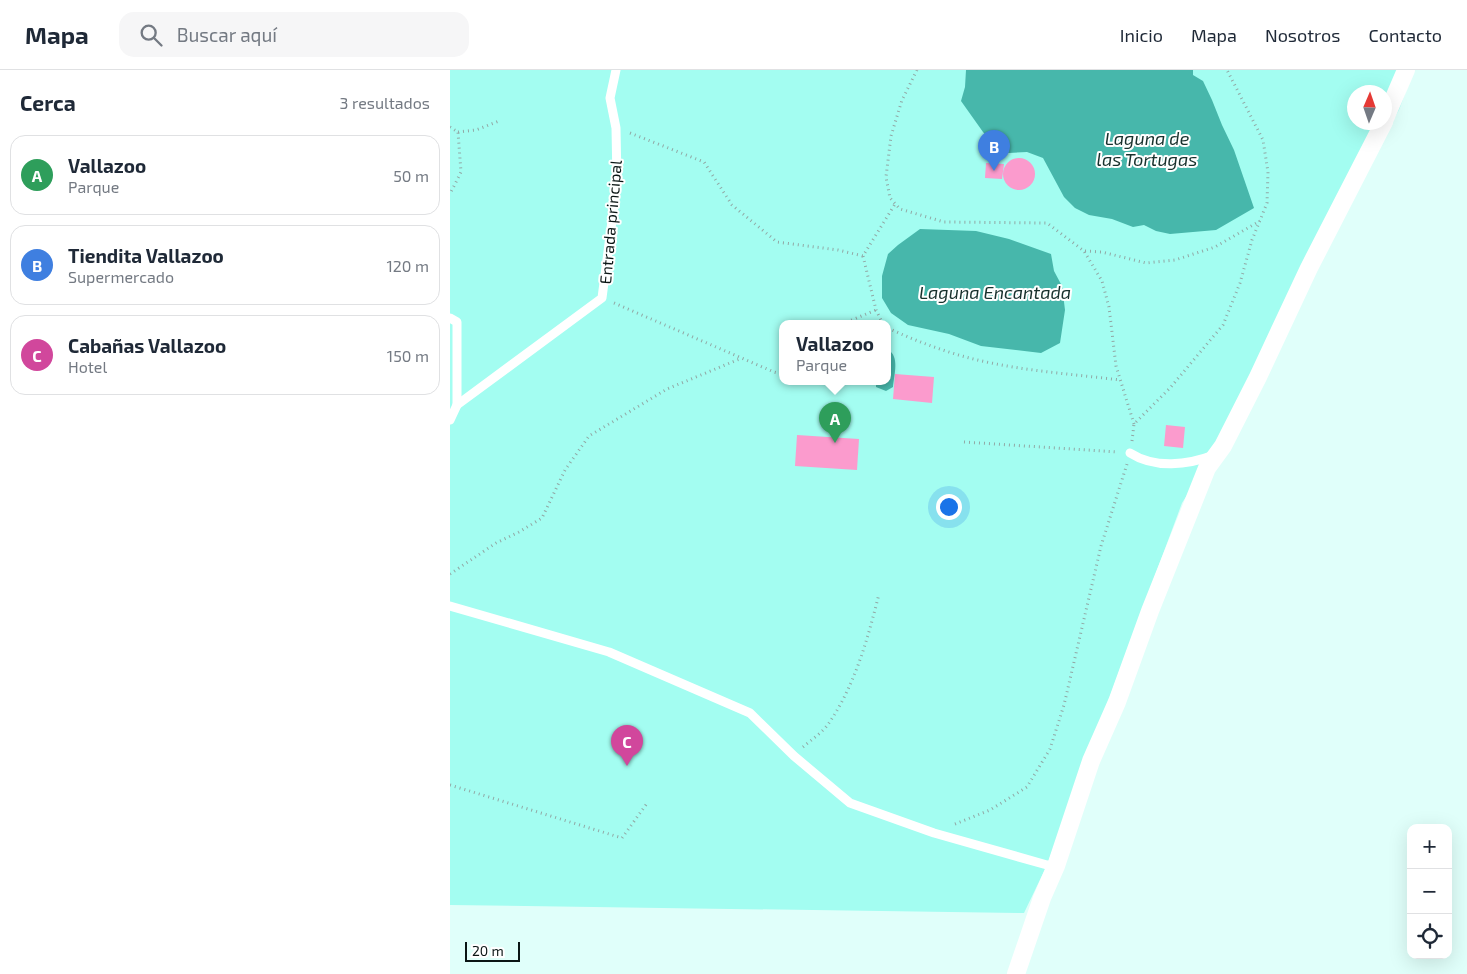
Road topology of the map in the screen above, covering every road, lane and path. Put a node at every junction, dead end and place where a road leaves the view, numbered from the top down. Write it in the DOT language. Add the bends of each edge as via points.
graph roads {
  1 [pos="616,70"];
  2 [pos="917,70"];
  3 [pos="1227,70"];
  4 [pos="1406,70"];
  5 [pos="1392,103"];
  6 [pos="499,121"];
  7 [pos="450,127"];
  8 [pos="616,128"];
  9 [pos="1380,130"];
  10 [pos="458,132"];
  11 [pos="450,194"];
  12 [pos="895,204"];
  13 [pos="1260,221"];
  14 [pos="1084,251"];
  15 [pos="863,256"];
  16 [pos="602,298"];
  17 [pos="876,310"];
  18 [pos="450,318"];
  19 [pos="852,320"];
  20 [pos="881,320"];
  21 [pos="891,329"];
  22 [pos="742,358"];
  23 [pos="779,373"];
  24 [pos="1120,380"];
  25 [pos="457,404"];
  26 [pos="450,420"];
  27 [pos="1134,424"];
  28 [pos="964,442"];
  29 [pos="1223,446"];
  30 [pos="1130,453"];
  31 [pos="450,574"];
  32 [pos="879,594"];
  33 [pos="450,606"];
  34 [pos="794,756"];
  35 [pos="450,785"];
  36 [pos="648,802"];
  37 [pos="934,833"];
  38 [pos="1056,866"];
  39 [pos="1016,974"];
  1 -- 8 [label="lane, Entrada principal" via="610,98"];
  2 -- 12 [label="path" via="902,100 891,136 886,177 890,198"];
  3 -- 13 [label="path" via="1263,140 1268,172 1267,203"];
  4 -- 5 [label="street"];
  6 -- 10 [label="path" via="476,130"];
  7 -- 10 [label="path"];
  8 -- 15 [label="path" via="704,162 732,205 776,242"];
  8 -- 16 [label="lane, Entrada principal" via="616,182"];
  9 -- 29 [label="street"];
  10 -- 11 [label="path" via="461,172"];
  12 -- 14 [label="path" via="900,209 944,222 1047,223"];
  12 -- 15 [label="path"];
  13 -- 14 [label="path" via="1215,247 1175,260 1146,263"];
  13 -- 27 [label="path" via="1223,325 1170,388"];
  14 -- 24 [label="path" via="1102,281"];
  15 -- 17 [label="path"];
  16 -- 22 [label="path"];
  16 -- 25 [label="lane, Entrada principal"];
  17 -- 19 [label="path"];
  17 -- 20 [label="path"];
  18 -- 25 [label="lane" via="457,322"];
  21 -- 24 [label="path" via="954,354 1008,366"];
  22 -- 23 [label="path"];
  22 -- 31 [label="path" via="668,389 589,436 565,470 542,518 496,543"];
  24 -- 27 [label="path"];
  25 -- 26 [label="lane"];
  27 -- 30 [label="path"];
  28 -- 30 [label="path"];
  29 -- 30 [label="lane" via="1213,456 1183,463 1140,460"];
  29 -- 38 [label="street" via="1207,468 1091,761"];
  30 -- 37 [label="path" via="1101,546 1064,705 1050,749 1027,787 990,810"];
  32 -- 34 [label="path" via="870,632 846,694 828,725"];
  33 -- 34 [label="lane" via="609,652 750,714"];
  34 -- 37 [label="lane" via="850,803"];
  35 -- 36 [label="path" via="622,838"];
  37 -- 38 [label="lane"];
  38 -- 39 [label="street"];
}
